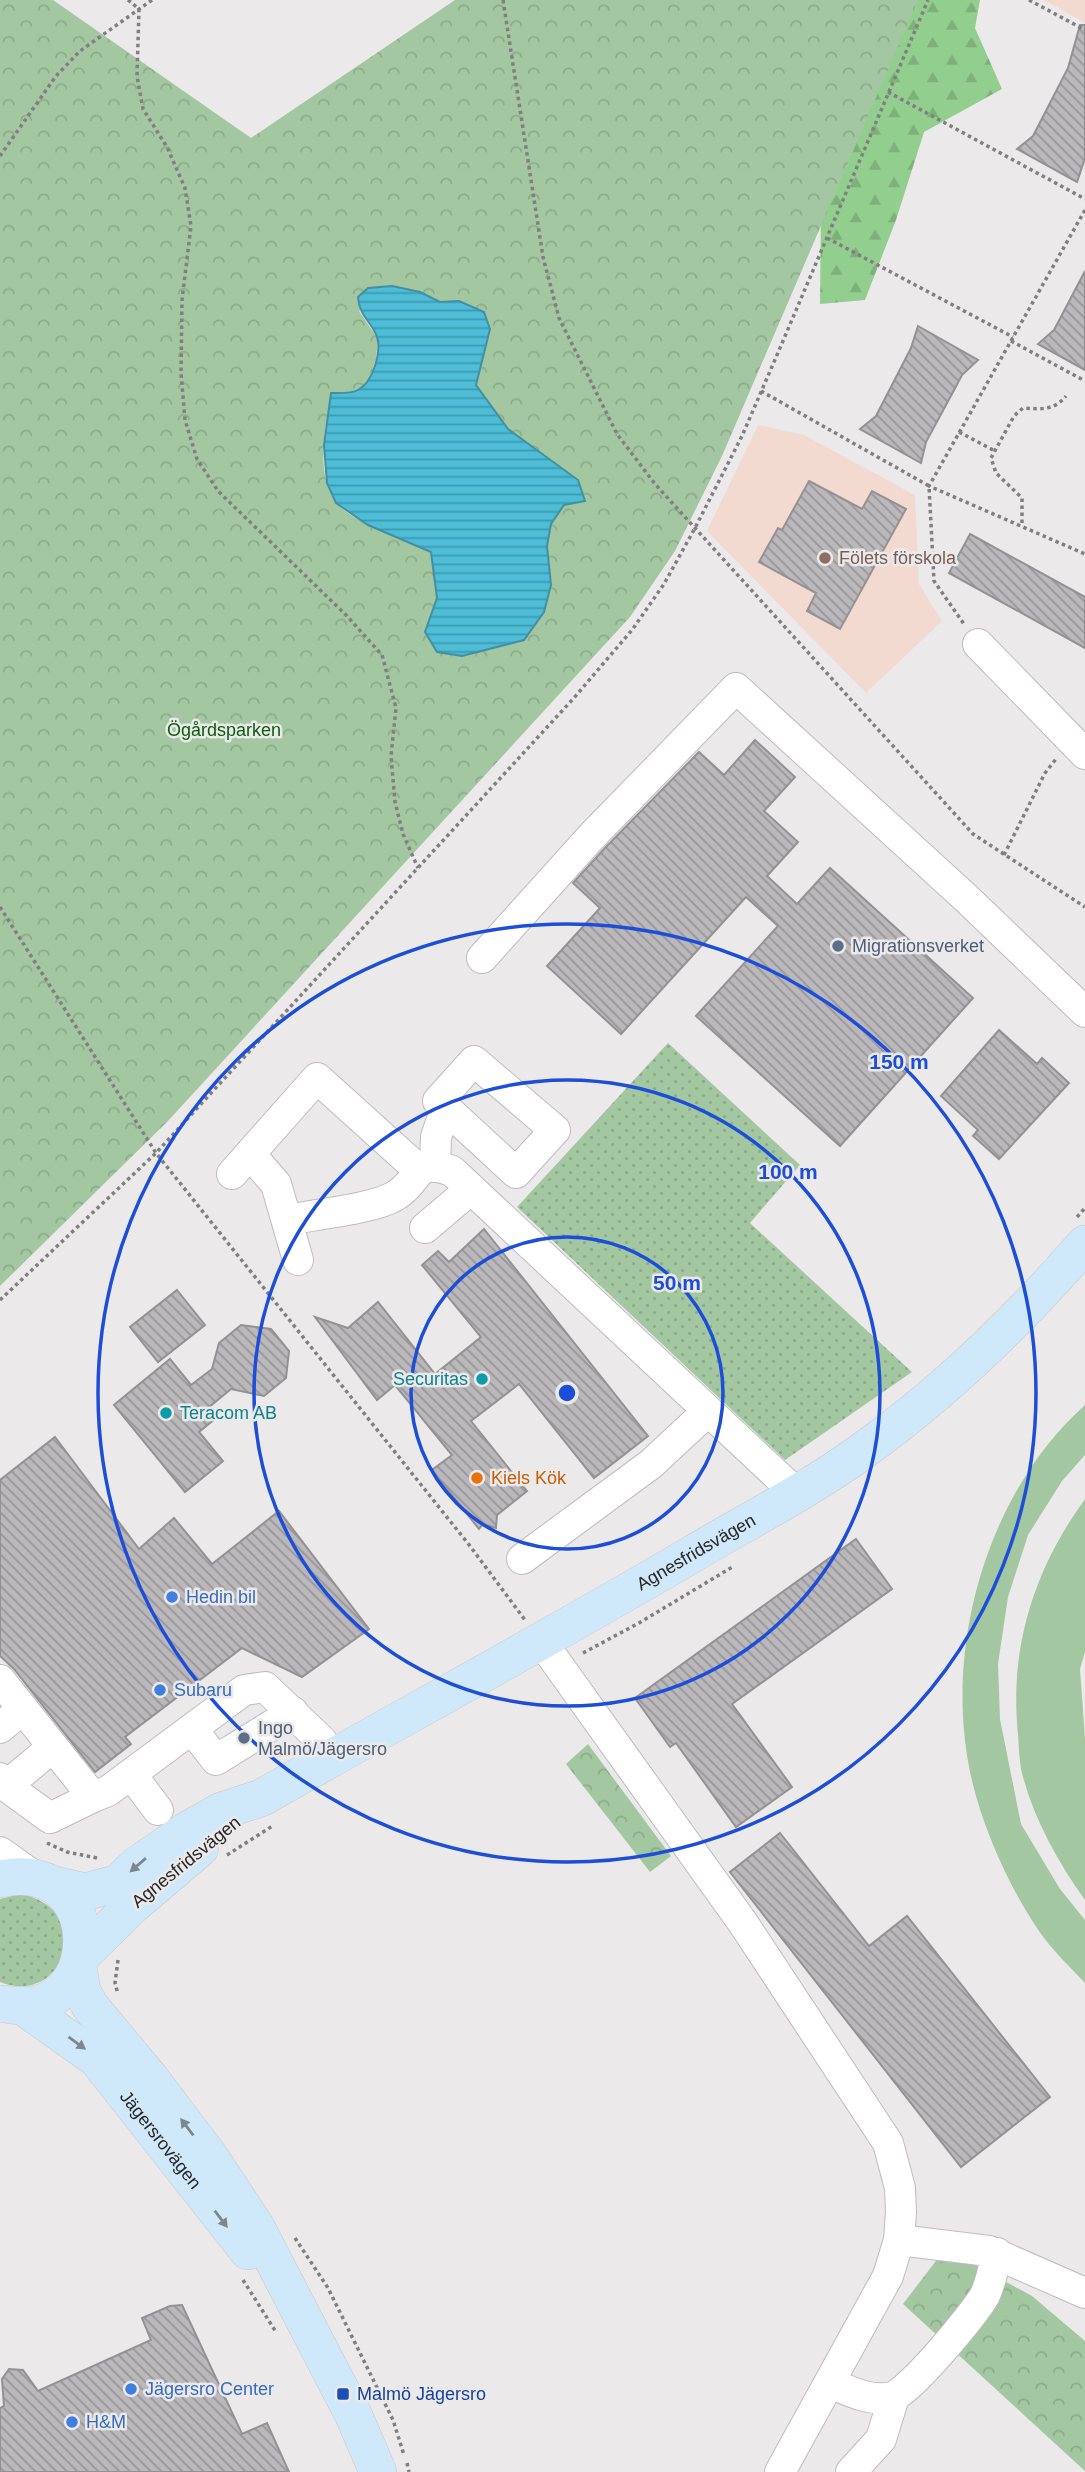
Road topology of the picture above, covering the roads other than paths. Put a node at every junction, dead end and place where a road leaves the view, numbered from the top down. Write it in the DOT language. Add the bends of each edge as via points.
graph roads {
  1 [pos="978,645"];
  2 [pos="1081,738"];
  3 [pos="482,958"];
  4 [pos="1085,1012"];
  5 [pos="446,1108"];
  6 [pos="427,1168"];
  7 [pos="471,1189"];
  8 [pos="289,1220"];
  9 [pos="425,1228"];
  10 [pos="1085,1244"];
  11 [pos="298,1260"];
  12 [pos="708,1411"];
  13 [pos="796,1493"];
  14 [pos="522,1559"];
  15 [pos="541,1641"];
  16 [pos="0,1680"];
  17 [pos="23,1709"];
  18 [pos="293,1712"];
  19 [pos="0,1728"];
  20 [pos="192,1729"];
  21 [pos="53,1747"];
  22 [pos="332,1757"];
  23 [pos="131,1774"];
  24 [pos="3,1782"];
  25 [pos="93,1797"];
  26 [pos="261,1798"];
  27 [pos="158,1810"];
  28 [pos="0,1852"];
  29 [pos="0,1879"];
  30 [pos="45,1882"];
  31 [pos="80,1961"];
  32 [pos="10,2004"];
  33 [pos="899,2239"];
  34 [pos="997,2253"];
  35 [pos="287,2289"];
  36 [pos="1085,2293"];
  37 [pos="830,2383"];
  38 [pos="894,2397"];
  39 [pos="782,2471"];
  40 [pos="378,2472"];
  41 [pos="851,2472"];
  1 -- 2 [label="street"];
  3 -- 4 [label="street" via="591,837 736,688"];
  5 -- 6 [label="street"];
  6 -- 7 [label="street" via="452,1171"];
  6 -- 8 [label="street" via="389,1198"];
  6 -- 8 [label="street" via="317,1078 241,1164 276,1184"];
  7 -- 9 [label="street"];
  7 -- 12 [label="street"];
  8 -- 11 [label="street"];
  10 -- 13 [label="main road, Agnesfridsvägen" via="1008,1328 927,1400 860,1453"];
  12 -- 13 [label="street"];
  12 -- 14 [label="street" via="651,1464"];
  13 -- 15 [label="main road, Agnesfridsvägen"];
  15 -- 22 [label="main road, Agnesfridsvägen"];
  15 -- 33 [label="street" via="743,1923 888,2143 900,2188"];
  16 -- 17 [label="street"];
  17 -- 19 [label="street"];
  17 -- 21 [label="street"];
  18 -- 20 [label="street" via="265,1688 244,1690"];
  18 -- 20 [label="street" via="216,1760"];
  18 -- 22 [label="street"];
  20 -- 23 [label="street"];
  21 -- 24 [label="street"];
  21 -- 25 [label="street"];
  22 -- 26 [label="main road, Agnesfridsvägen"];
  23 -- 25 [label="street"];
  23 -- 27 [label="street"];
  24 -- 25 [label="street" via="50,1818"];
  26 -- 30 [label="main road, Agnesfridsvägen, one-way" via="221,1811 186,1831 118,1884 85,1892"];
  26 -- 31 [label="main road, Agnesfridsvägen" via="235,1824 171,1870"];
  28 -- 30 [label="street"];
  29 -- 30 [label="main road, Agnesfridsvägen" via="25,1876"];
  30 -- 31 [label="main road, Jägersrovägen" via="64,1894 82,1922"];
  31 -- 32 [label="main road, Agnesfridsvägen" via="68,1983 55,1994 38,2002"];
  35 -- 31 [label="main road, Jägersrovägen, one-way" via="256,2227 209,2156 90,2006 82,1991"];
  32 -- 35 [label="main road, Jägersrovägen, one-way" via="97,2059 239,2243"];
  33 -- 34 [label="street"];
  33 -- 37 [label="street" via="888,2276"];
  34 -- 36 [label="street"];
  34 -- 38 [label="street" via="989,2287 976,2309 937,2356"];
  35 -- 40 [label="main road, Jägersrovägen" via="354,2414"];
  37 -- 38 [label="street" via="860,2395"];
  37 -- 39 [label="street"];
  38 -- 41 [label="street" via="881,2439"];
}
